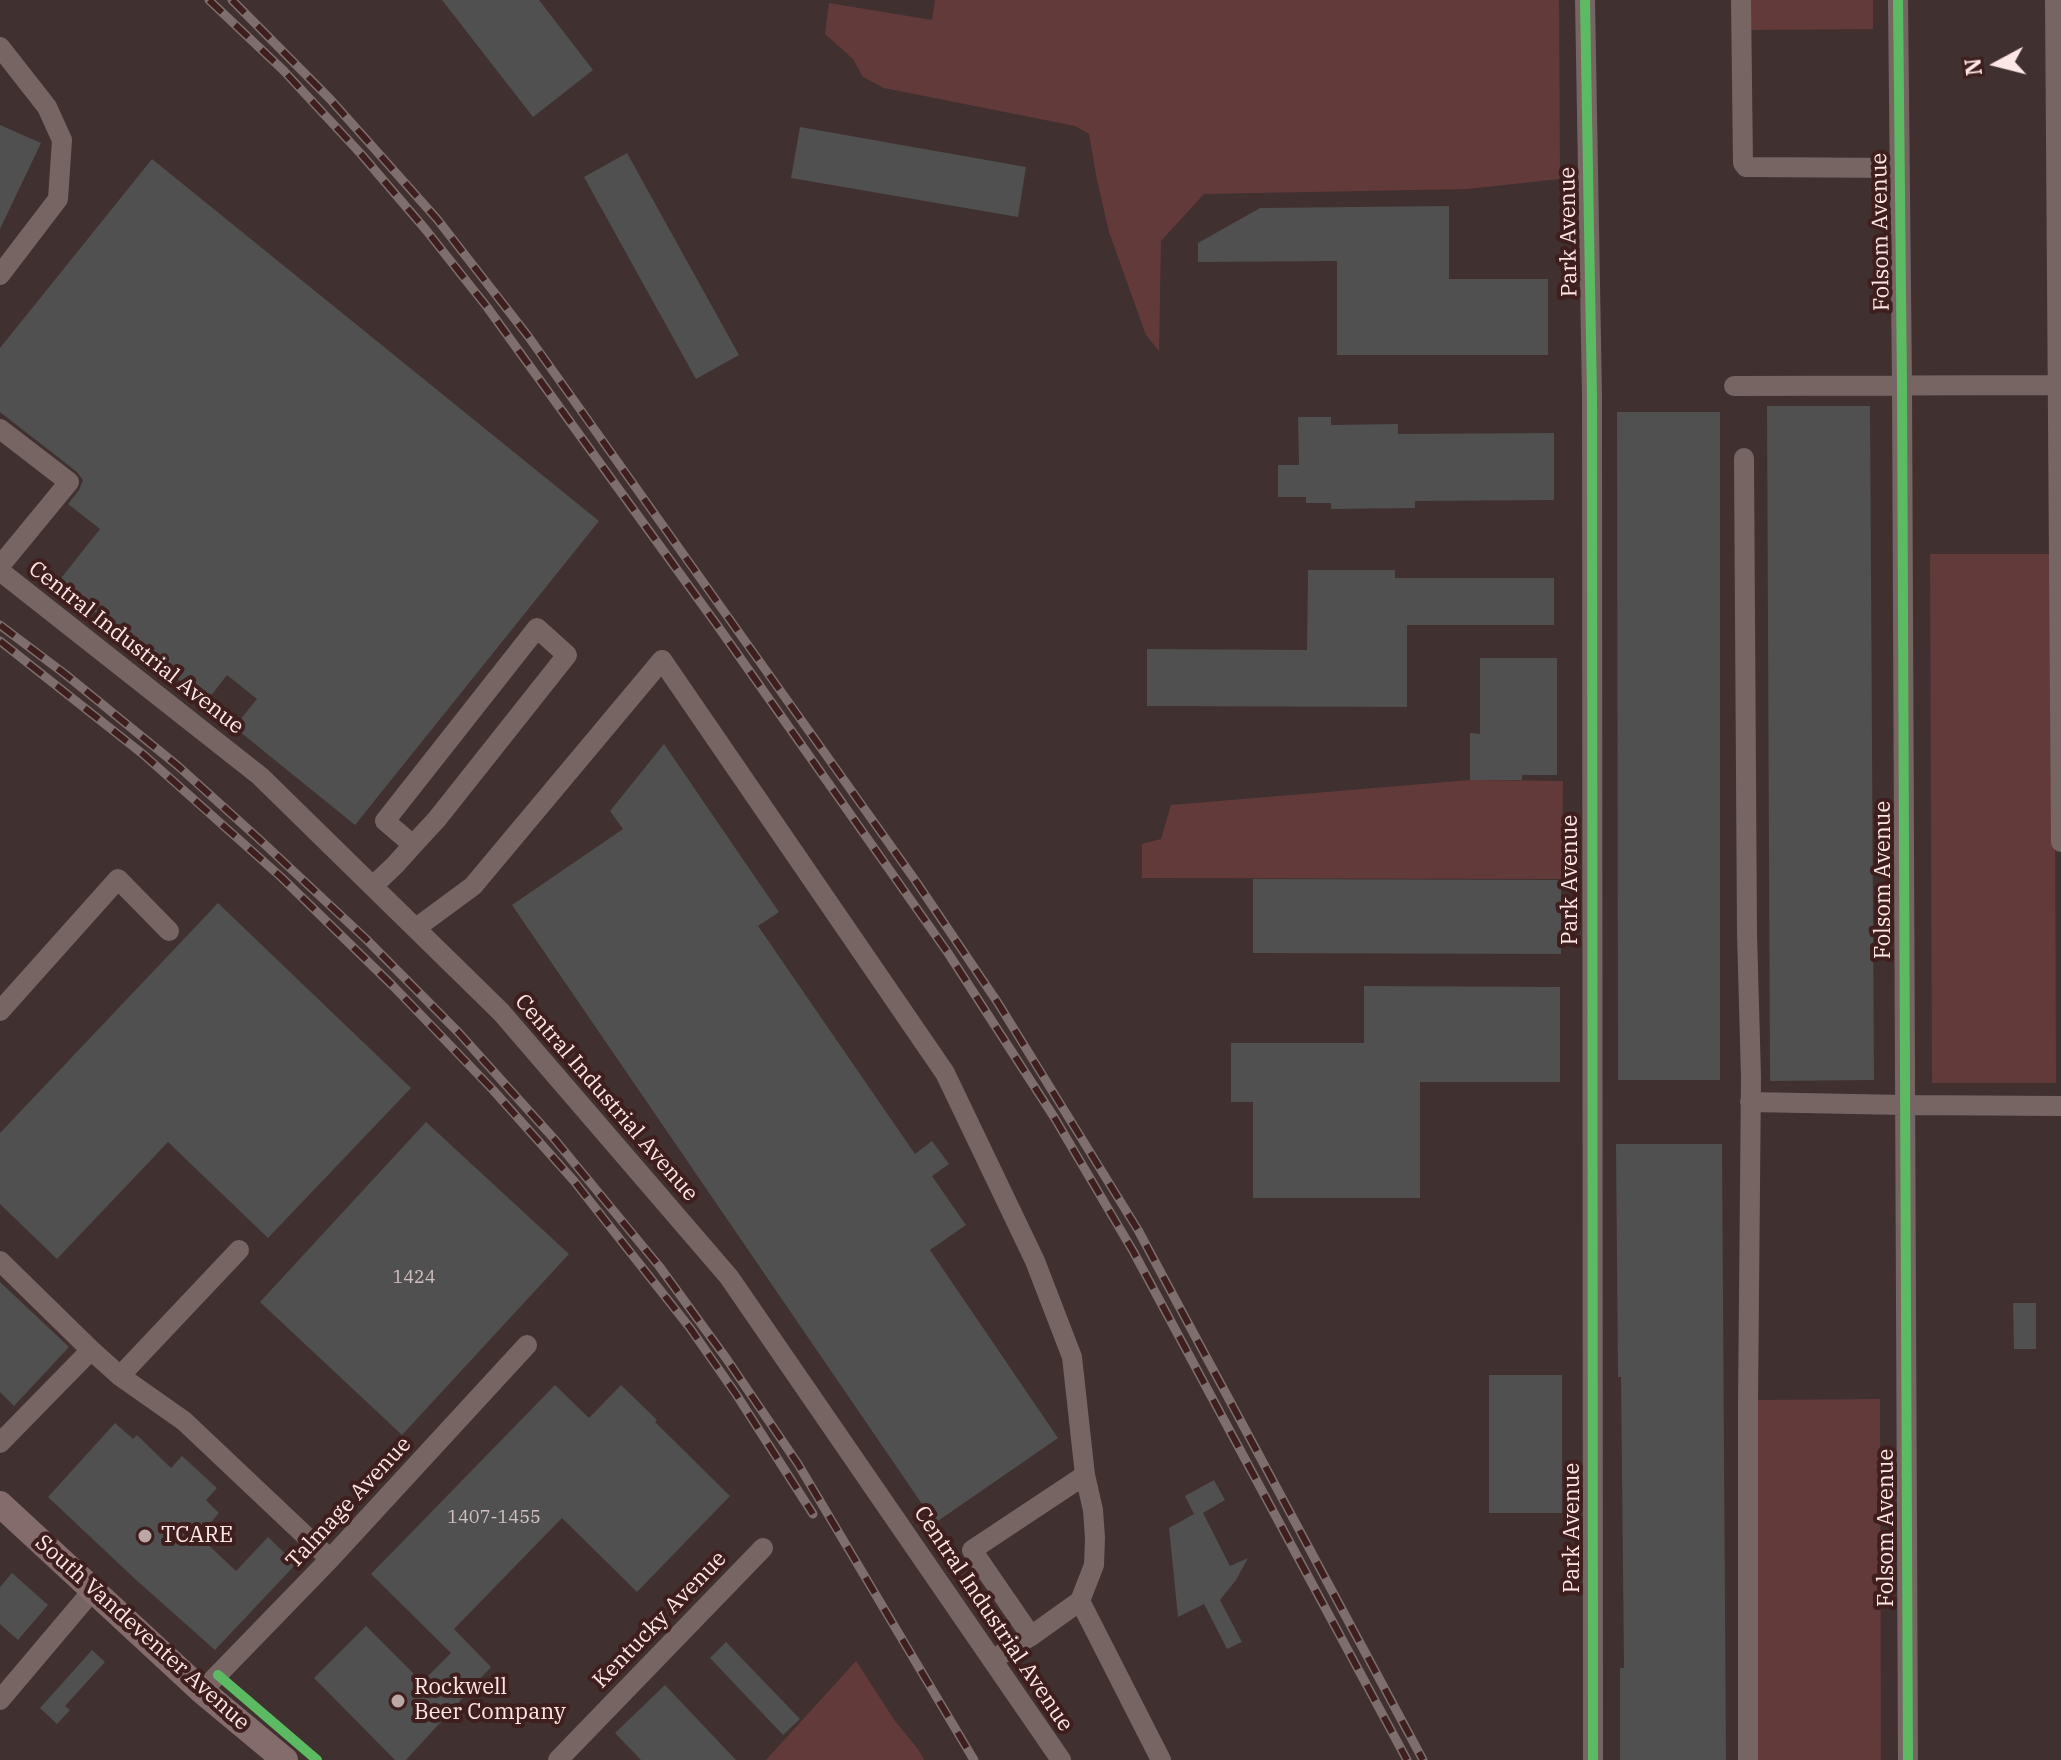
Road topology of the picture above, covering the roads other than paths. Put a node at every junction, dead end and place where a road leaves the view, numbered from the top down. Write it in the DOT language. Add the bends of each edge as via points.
graph roads {
  1 [pos="1585,0"];
  2 [pos="1741,0"];
  3 [pos="1898,0"];
  4 [pos="2055,0"];
  5 [pos="0,47"];
  6 [pos="1900,168"];
  7 [pos="0,275"];
  8 [pos="1902,384"];
  9 [pos="2059,385"];
  10 [pos="1734,386"];
  11 [pos="0,429"];
  12 [pos="1744,458"];
  13 [pos="0,568"];
  14 [pos="2061,842"];
  15 [pos="413,845"];
  16 [pos="373,886"];
  17 [pos="416,928"];
  18 [pos="169,931"];
  19 [pos="0,1011"];
  20 [pos="1750,1102"];
  21 [pos="1905,1105"];
  22 [pos="2061,1106"];
  23 [pos="239,1250"];
  24 [pos="0,1261"];
  25 [pos="527,1345"];
  26 [pos="91,1350"];
  27 [pos="120,1376"];
  28 [pos="0,1443"];
  29 [pos="1085,1475"];
  30 [pos="0,1504"];
  31 [pos="763,1548"];
  32 [pos="330,1559"];
  33 [pos="93,1590"];
  34 [pos="1080,1601"];
  35 [pos="1031,1636"];
  36 [pos="992,1660"];
  37 [pos="202,1691"];
  38 [pos="0,1700"];
  39 [pos="285,1760"];
  40 [pos="558,1760"];
  41 [pos="1061,1760"];
  42 [pos="1161,1760"];
  43 [pos="1593,1760"];
  44 [pos="1748,1760"];
  45 [pos="1908,1760"];
  1 -- 43 [label="street, Park Avenue" via="1592,396"];
  2 -- 6 [label="street" via="1746,167"];
  3 -- 6 [label="street, Folsom Avenue"];
  4 -- 9 [label="street"];
  5 -- 7 [label="street" via="47,107 62,140 58,199"];
  6 -- 8 [label="street, Folsom Avenue"];
  8 -- 9 [label="street"];
  8 -- 10 [label="street"];
  8 -- 21 [label="street, Folsom Avenue"];
  9 -- 14 [label="street"];
  11 -- 13 [label="street" via="69,482"];
  12 -- 20 [label="street"];
  13 -- 16 [label="street, Central Industrial Avenue" via="260,776"];
  15 -- 15 [label="street" via="385,821 537,628 567,655"];
  15 -- 16 [label="street"];
  16 -- 17 [label="street, Central Industrial Avenue"];
  17 -- 29 [label="street" via="473,886 662,660 945,1073 1035,1261 1072,1357"];
  17 -- 36 [label="street, Central Industrial Avenue" via="501,1012 729,1277"];
  18 -- 19 [label="street" via="118,879"];
  20 -- 21 [label="street"];
  20 -- 44 [label="street"];
  21 -- 22 [label="street"];
  21 -- 45 [label="street, Folsom Avenue"];
  23 -- 27 [label="street"];
  24 -- 26 [label="street"];
  25 -- 32 [label="street, Talmage Avenue"];
  26 -- 27 [label="street"];
  26 -- 28 [label="street"];
  27 -- 32 [label="street" via="184,1421"];
  29 -- 34 [label="street" via="1093,1510 1094,1565"];
  29 -- 35 [label="street" via="972,1550"];
  30 -- 33 [label="main road, South Vandeventer Avenue"];
  31 -- 40 [label="street, Kentucky Avenue"];
  32 -- 37 [label="street, Talmage Avenue"];
  33 -- 37 [label="main road, South Vandeventer Avenue"];
  33 -- 38 [label="street"];
  34 -- 35 [label="street"];
  34 -- 42 [label="street"];
  35 -- 36 [label="street"];
  36 -- 41 [label="street, Central Industrial Avenue"];
  37 -- 39 [label="main road, South Vandeventer Avenue"];
}
